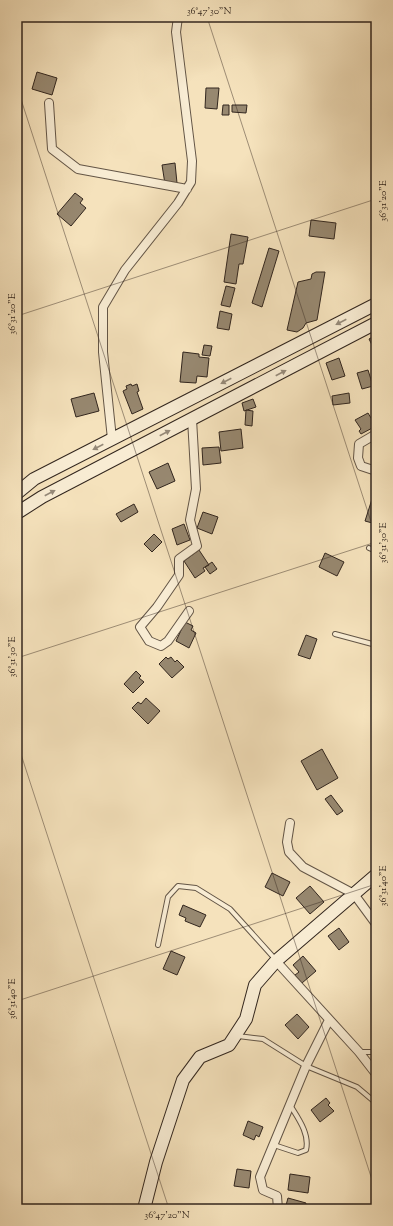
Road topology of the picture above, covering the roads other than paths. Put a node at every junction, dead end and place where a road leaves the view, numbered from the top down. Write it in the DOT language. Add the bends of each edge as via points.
graph roads {
  1 [pos="178,17"];
  2 [pos="49,103"];
  3 [pos="187,189"];
  4 [pos="376,304"];
  5 [pos="376,323"];
  6 [pos="192,419"];
  7 [pos="376,434"];
  8 [pos="112,439"];
  9 [pos="376,471"];
  10 [pos="17,493"];
  11 [pos="17,514"];
  12 [pos="369,548"];
  13 [pos="376,551"];
  14 [pos="189,611"];
  15 [pos="335,634"];
  16 [pos="376,645"];
  17 [pos="290,823"];
  18 [pos="376,875"];
  19 [pos="354,894"];
  20 [pos="376,924"];
  21 [pos="158,945"];
  22 [pos="276,961"];
  23 [pos="329,1020"];
  24 [pos="236,1035"];
  25 [pos="359,1052"];
  26 [pos="376,1052"];
  27 [pos="306,1066"];
  28 [pos="376,1074"];
  29 [pos="376,1103"];
  30 [pos="290,1104"];
  31 [pos="273,1145"];
  32 [pos="144,1209"];
  33 [pos="278,1209"];
  1 -- 3 [label="street" via="176,32 192,161 191,182"];
  2 -- 3 [label="street" via="52,149 78,169"];
  3 -- 8 [label="street" via="125,270 103,307 104,352"];
  4 -- 8 [label="main road, one-way"];
  6 -- 5 [label="main road, one-way"];
  11 -- 6 [label="main road, one-way" via="42,497"];
  6 -- 14 [label="street" via="196,489 190,520 197,546 180,559 179,575 140,627 149,641 161,646 168,641"];
  7 -- 9 [label="street" via="359,444 358,458 362,466"];
  8 -- 10 [label="main road, one-way" via="34,479"];
  12 -- 13 [label="lane"];
  15 -- 16 [label="lane"];
  17 -- 19 [label="street" via="288,852 303,867"];
  18 -- 19 [label="main road"];
  19 -- 20 [label="street"];
  19 -- 22 [label="main road"];
  21 -- 22 [label="lane" via="168,897 178,886 196,888 230,909"];
  22 -- 23 [label="street"];
  22 -- 24 [label="main road" via="255,985 246,1019"];
  23 -- 25 [label="street"];
  23 -- 27 [label="street"];
  24 -- 27 [label="lane" via="263,1039"];
  24 -- 32 [label="main road" via="229,1045 200,1057 183,1080 156,1162"];
  25 -- 26 [label="lane"];
  25 -- 28 [label="street"];
  27 -- 29 [label="lane" via="357,1087"];
  27 -- 30 [label="street"];
  30 -- 31 [label="street"];
  30 -- 31 [label="lane" via="304,1129 306,1150 298,1153"];
  31 -- 33 [label="street" via="260,1177 264,1190 277,1196"];
}
